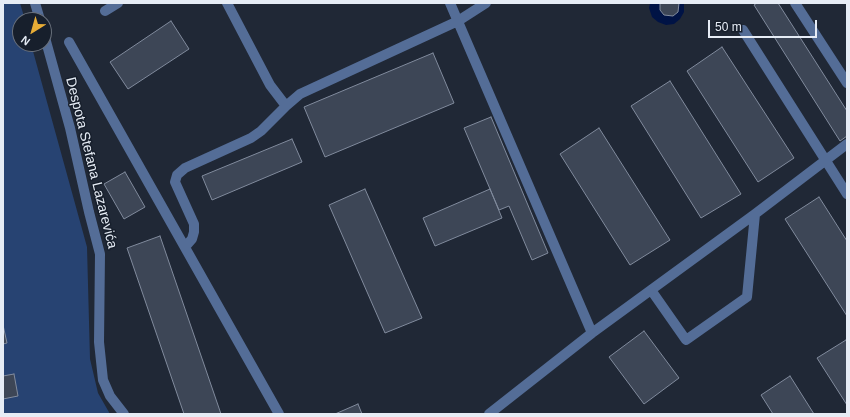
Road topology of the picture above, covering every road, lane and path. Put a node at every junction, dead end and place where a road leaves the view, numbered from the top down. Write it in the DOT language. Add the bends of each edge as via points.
graph roads {
  1 [pos="118,3"];
  2 [pos="227,3"];
  3 [pos="450,3"];
  4 [pos="486,3"];
  5 [pos="795,3"];
  6 [pos="105,11"];
  7 [pos="458,21"];
  8 [pos="743,30"];
  9 [pos="69,42"];
  10 [pos="49,52"];
  11 [pos="847,83"];
  12 [pos="286,106"];
  13 [pos="847,144"];
  14 [pos="826,160"];
  15 [pos="847,194"];
  16 [pos="755,214"];
  17 [pos="185,247"];
  18 [pos="651,290"];
  19 [pos="592,333"];
  20 [pos="124,414"];
  21 [pos="279,414"];
  22 [pos="489,414"];
  1 -- 6 [label="street"];
  2 -- 12 [label="street" via="270,85"];
  3 -- 7 [label="street"];
  4 -- 7 [label="street"];
  5 -- 11 [label="street"];
  7 -- 12 [label="street" via="300,94"];
  7 -- 19 [label="street"];
  8 -- 14 [label="street"];
  9 -- 17 [label="street"];
  10 -- 20 [label="street, Despota Stefana Lazarevića" via="100,254 99,342 103,380 110,396"];
  12 -- 17 [label="street" via="251,138 185,168 177,175 175,182 194,224 192,239"];
  13 -- 14 [label="street"];
  14 -- 15 [label="street"];
  14 -- 16 [label="street"];
  16 -- 18 [label="street"];
  16 -- 18 [label="street" via="747,297 686,340"];
  17 -- 21 [label="street"];
  18 -- 19 [label="street"];
  19 -- 22 [label="street"];
}
